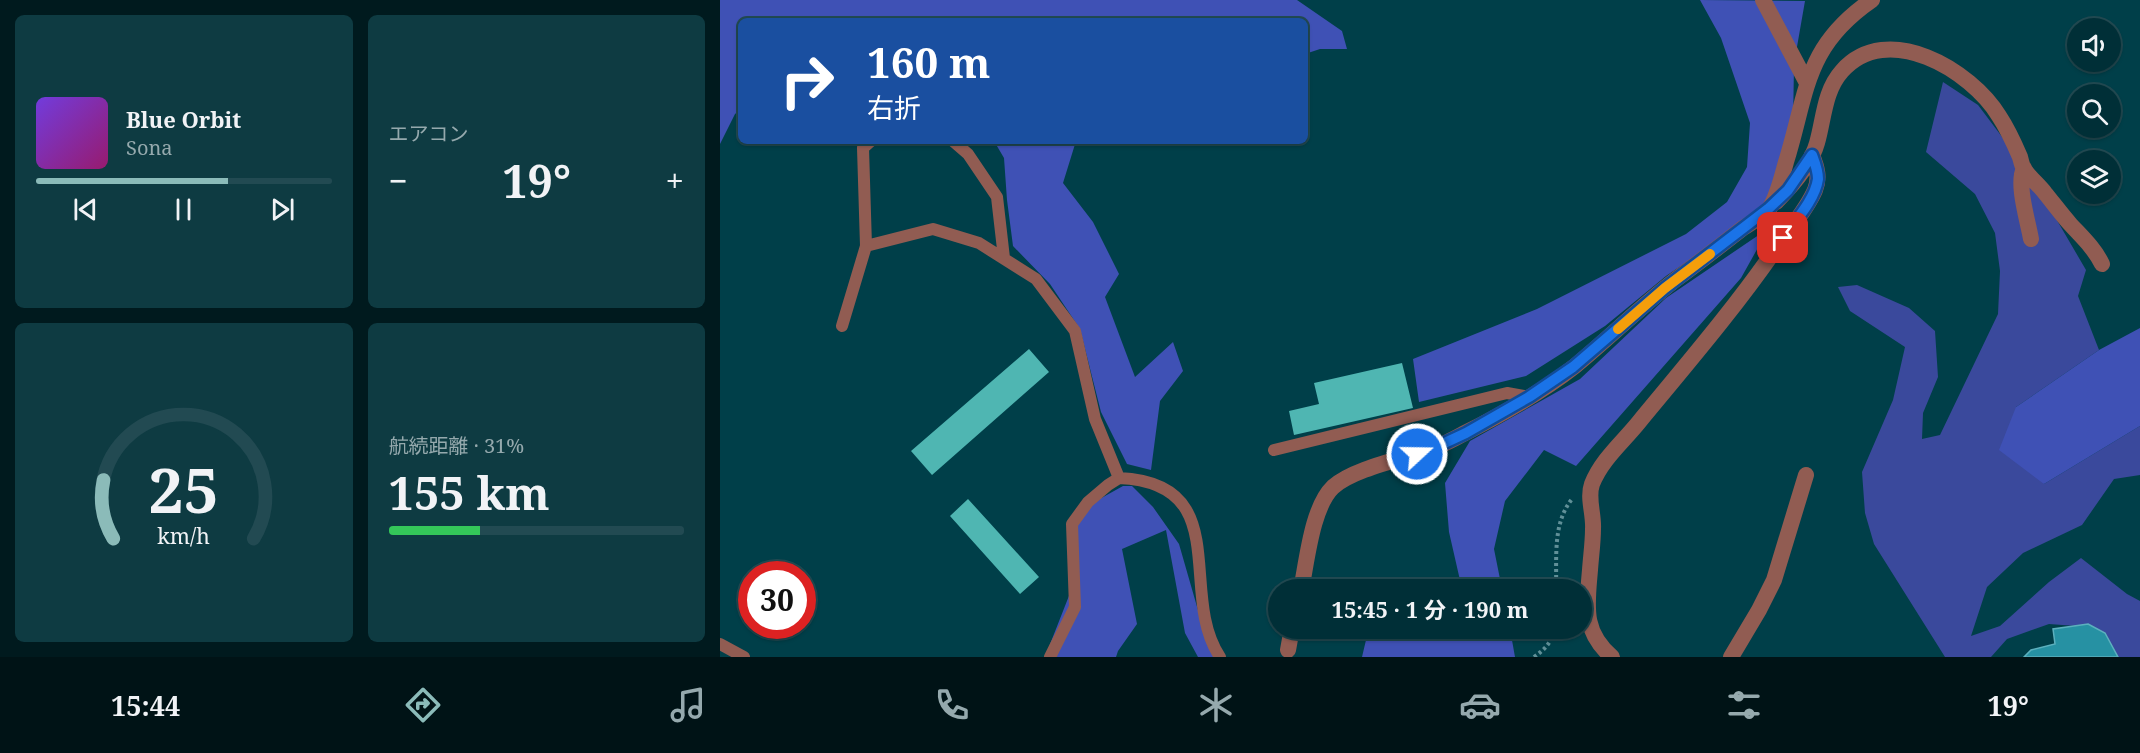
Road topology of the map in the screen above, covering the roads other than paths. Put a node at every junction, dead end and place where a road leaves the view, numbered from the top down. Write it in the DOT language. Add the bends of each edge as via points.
graph roads {
  1 [pos="1763,0"];
  2 [pos="1872,0"];
  3 [pos="1807,83"];
  4 [pos="868,144"];
  5 [pos="956,144"];
  6 [pos="1812,155"];
  7 [pos="2024,168"];
  8 [pos="1768,209"];
  9 [pos="2031,239"];
  10 [pos="866,246"];
  11 [pos="1004,258"];
  12 [pos="2102,264"];
  13 [pos="842,326"];
  14 [pos="1529,397"];
  15 [pos="1274,450"];
  16 [pos="1806,475"];
  17 [pos="1119,478"];
  18 [pos="1303,579"];
  19 [pos="1289,639"];
  20 [pos="720,644"];
  21 [pos="1285,655"];
  22 [pos="744,657"];
  23 [pos="1050,657"];
  24 [pos="1220,657"];
  25 [pos="1612,657"];
  26 [pos="1731,657"];
  1 -- 3 [label="street"];
  2 -- 3 [label="street" via="1830,36"];
  3 -- 8 [label="street" via="1779,186"];
  4 -- 10 [label="lane" via="863,148"];
  5 -- 11 [label="lane" via="998,197"];
  6 -- 7 [label="street" via="1827,99 1841,71 1869,52 1899,50 1922,55 1964,77 1999,115"];
  6 -- 8 [label="street" via="1788,190"];
  6 -- 25 [label="street" via="1818,179 1805,206 1750,286 1610,454 1592,485 1588,614 1597,643"];
  7 -- 9 [label="street" via="2022,189"];
  7 -- 12 [label="street" via="2093,246"];
  8 -- 14 [label="street" via="1665,288 1573,367"];
  10 -- 11 [label="lane" via="933,229 979,243"];
  10 -- 13 [label="lane"];
  11 -- 17 [label="lane" via="1036,279 1075,330 1095,419"];
  14 -- 15 [label="lane" via="1507,393"];
  14 -- 18 [label="street" via="1436,447 1358,473 1333,487 1317,517"];
  16 -- 26 [label="street" via="1774,580"];
  17 -- 23 [label="lane" via="1088,502 1072,524 1075,607"];
  17 -- 24 [label="lane" via="1156,485 1185,506 1194,529 1208,627"];
  19 -- 21 [label="street"];
  20 -- 22 [label="lane"];
}
